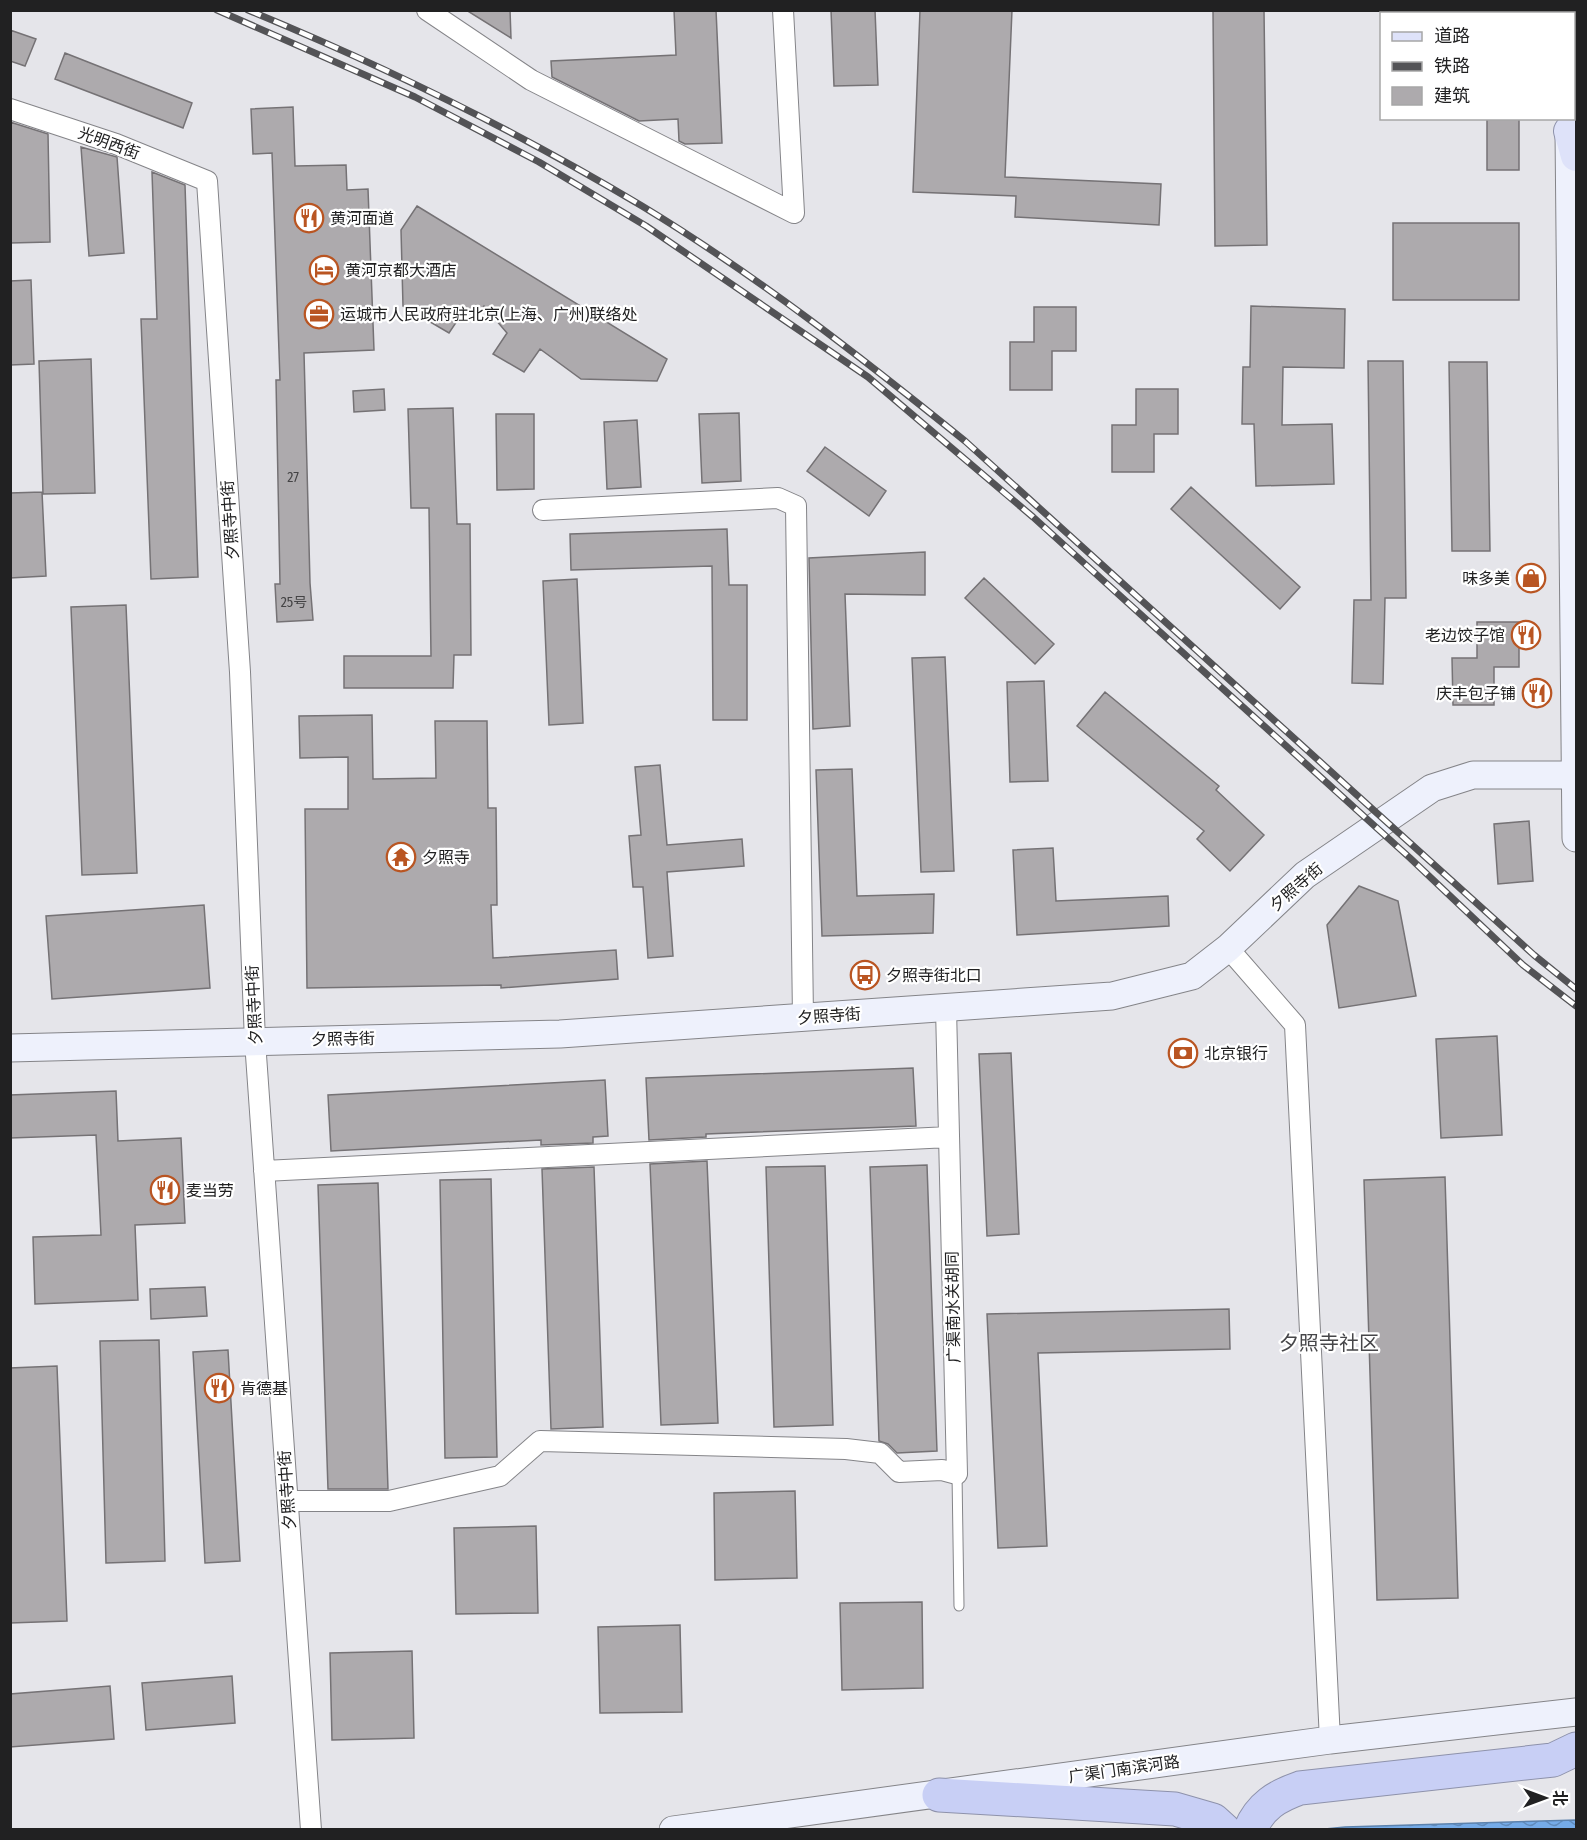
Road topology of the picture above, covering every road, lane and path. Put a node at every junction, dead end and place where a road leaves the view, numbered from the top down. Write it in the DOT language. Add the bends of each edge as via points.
graph roads {
  1 [pos="427,10"];
  2 [pos="783,10"];
  3 [pos="10,109"];
  4 [pos="1571,135"];
  5 [pos="207,181"];
  6 [pos="543,510"];
  7 [pos="1576,775"];
  8 [pos="1576,838"];
  9 [pos="1228,948"];
  10 [pos="946,1008"];
  11 [pos="803,1017"];
  12 [pos="255,1041"];
  13 [pos="10,1048"];
  14 [pos="949,1137"];
  15 [pos="264,1171"];
  16 [pos="957,1474"];
  17 [pos="288,1501"];
  18 [pos="959,1606"];
  19 [pos="1576,1712"];
  20 [pos="1330,1740"];
  21 [pos="1569,1761"];
  22 [pos="939,1795"];
  23 [pos="311,1830"];
  24 [pos="672,1830"];
  25 [pos="1224,1830"];
  26 [pos="1250,1830"];
  1 -- 2 [label="street" via="531,80 794,213"];
  3 -- 5 [label="street, 光明西街" via="116,144"];
  4 -- 7 [label="street"];
  5 -- 12 [label="street, 夕照寺中街" via="240,672"];
  6 -- 11 [label="street" via="778,498 796,506"];
  7 -- 8 [label="street"];
  7 -- 9 [label="street, 夕照寺街" via="1473,775 1432,788 1305,875"];
  9 -- 10 [label="street, 夕照寺街" via="1192,976 1112,996"];
  9 -- 20 [label="street" via="1295,1025"];
  10 -- 11 [label="street, 夕照寺街"];
  10 -- 14 [label="street, 广渠南水关胡同"];
  11 -- 12 [label="street, 夕照寺街" via="560,1034"];
  12 -- 13 [label="street, 夕照寺街"];
  12 -- 15 [label="street, 夕照寺中街"];
  14 -- 15 [label="street"];
  14 -- 16 [label="street, 广渠南水关胡同"];
  15 -- 17 [label="street, 夕照寺中街"];
  16 -- 17 [label="street" via="942,1470 899,1472 880,1453 846,1449 540,1441 500,1476 389,1501"];
  16 -- 18 [label="lane, 广渠南水关胡同"];
  17 -- 23 [label="street, 夕照寺中街"];
  19 -- 20 [label="street, 广渠门南滨河路"];
  20 -- 22 [label="street, 广渠门南滨河路"];
  21 -- 26 [label="highway" via="1300,1788 1268,1803"];
  22 -- 24 [label="street, 广渠门南滨河路"];
  22 -- 25 [label="highway" via="1175,1809 1213,1820"];
}
